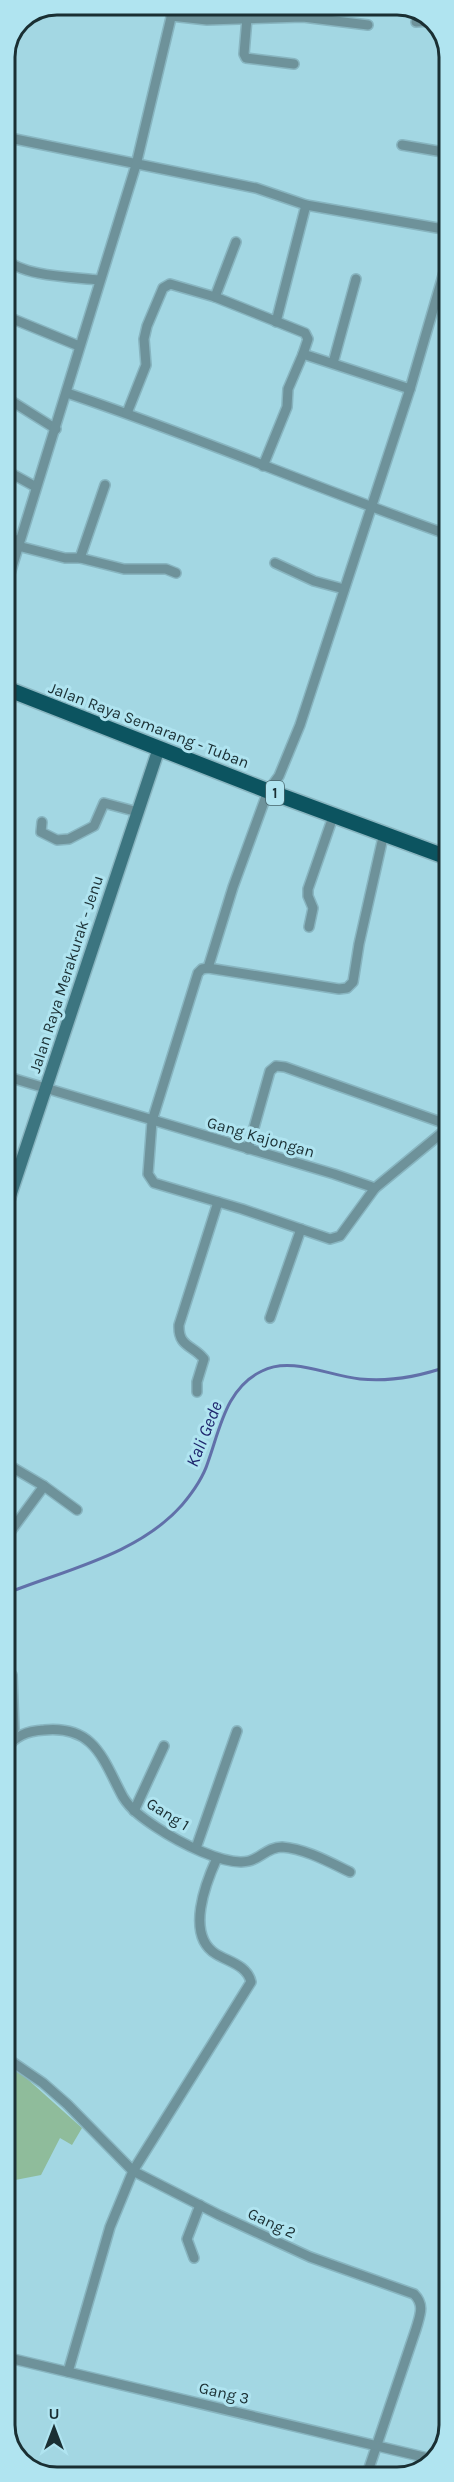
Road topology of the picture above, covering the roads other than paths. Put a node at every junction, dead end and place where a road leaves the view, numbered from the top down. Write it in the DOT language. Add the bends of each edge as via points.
graph roads {
  1 [pos="171,16"];
  2 [pos="247,18"];
  3 [pos="416,22"];
  4 [pos="420,22"];
  5 [pos="368,25"];
  6 [pos="294,64"];
  7 [pos="15,140"];
  8 [pos="402,145"];
  9 [pos="439,151"];
  10 [pos="136,165"];
  11 [pos="306,205"];
  12 [pos="439,228"];
  13 [pos="236,242"];
  14 [pos="15,266"];
  15 [pos="356,279"];
  16 [pos="99,280"];
  17 [pos="439,290"];
  18 [pos="215,297"];
  19 [pos="15,320"];
  20 [pos="276,322"];
  21 [pos="79,346"];
  22 [pos="303,354"];
  23 [pos="333,363"];
  24 [pos="410,390"];
  25 [pos="67,393"];
  26 [pos="15,403"];
  27 [pos="127,413"];
  28 [pos="56,429"];
  29 [pos="263,466"];
  30 [pos="15,475"];
  31 [pos="105,485"];
  32 [pos="36,487"];
  33 [pos="371,507"];
  34 [pos="439,531"];
  35 [pos="15,542"];
  36 [pos="19,543"];
  37 [pos="15,556"];
  38 [pos="80,558"];
  39 [pos="275,563"];
  40 [pos="176,573"];
  41 [pos="344,589"];
  42 [pos="15,692"];
  43 [pos="159,748"];
  44 [pos="268,791"];
  45 [pos="138,812"];
  46 [pos="334,814"];
  47 [pos="42,822"];
  48 [pos="384,833"];
  49 [pos="439,854"];
  50 [pos="309,927"];
  51 [pos="208,968"];
  52 [pos="15,1079"];
  53 [pos="45,1089"];
  54 [pos="152,1121"];
  55 [pos="439,1122"];
  56 [pos="439,1137"];
  57 [pos="248,1149"];
  58 [pos="15,1180"];
  59 [pos="375,1188"];
  60 [pos="218,1202"];
  61 [pos="301,1228"];
  62 [pos="270,1318"];
  63 [pos="197,1392"];
  64 [pos="15,1469"];
  65 [pos="44,1486"];
  66 [pos="77,1510"];
  67 [pos="15,1525"];
  68 [pos="237,1731"];
  69 [pos="15,1737"];
  70 [pos="164,1746"];
  71 [pos="134,1811"];
  72 [pos="196,1848"];
  73 [pos="217,1858"];
  74 [pos="350,1872"];
  75 [pos="15,2064"];
  76 [pos="133,2171"];
  77 [pos="200,2205"];
  78 [pos="194,2258"];
  79 [pos="15,2359"];
  80 [pos="68,2372"];
  81 [pos="375,2445"];
  82 [pos="423,2457"];
  83 [pos="369,2467"];
  1 -- 2 [label="street" via="200,20"];
  1 -- 10 [label="street"];
  2 -- 5 [label="street" via="303,17"];
  2 -- 6 [label="street" via="246,58"];
  3 -- 4 [label="street"];
  7 -- 10 [label="street"];
  8 -- 9 [label="street"];
  10 -- 11 [label="street" via="256,188"];
  10 -- 16 [label="street"];
  11 -- 12 [label="street"];
  11 -- 20 [label="street"];
  13 -- 18 [label="street"];
  14 -- 16 [label="street"];
  15 -- 23 [label="street"];
  16 -- 21 [label="street"];
  17 -- 24 [label="street"];
  18 -- 20 [label="street"];
  18 -- 27 [label="street" via="170,284 163,288 147,326 144,370"];
  19 -- 21 [label="street"];
  20 -- 22 [label="street" via="307,336"];
  21 -- 25 [label="street"];
  22 -- 23 [label="street"];
  22 -- 29 [label="street"];
  23 -- 24 [label="street"];
  24 -- 33 [label="street"];
  25 -- 27 [label="street"];
  25 -- 28 [label="street"];
  26 -- 28 [label="street"];
  27 -- 29 [label="street"];
  28 -- 32 [label="street"];
  29 -- 33 [label="street"];
  30 -- 32 [label="street"];
  31 -- 38 [label="street"];
  32 -- 36 [label="street"];
  33 -- 34 [label="street"];
  33 -- 41 [label="street"];
  35 -- 36 [label="street"];
  36 -- 37 [label="street"];
  36 -- 38 [label="street" via="65,558"];
  38 -- 40 [label="street" via="124,568 166,569"];
  39 -- 41 [label="street" via="314,581"];
  41 -- 44 [label="street" via="297,734 279,776"];
  42 -- 43 [label="highway, Jalan Raya Semarang - Tuban / 1"];
  43 -- 44 [label="highway, Jalan Raya Semarang - Tuban / 1"];
  43 -- 45 [label="main road, Jalan Raya Merakurak - Jenu"];
  44 -- 46 [label="highway, Jalan Raya Semarang - Tuban / 1"];
  44 -- 51 [label="street"];
  45 -- 47 [label="street" via="104,803 94,826 65,841 41,832"];
  45 -- 53 [label="main road, Jalan Raya Merakurak - Jenu"];
  46 -- 48 [label="highway, Jalan Raya Semarang - Tuban / 1"];
  46 -- 50 [label="street" via="308,889 313,908"];
  48 -- 49 [label="highway, Jalan Raya Semarang - Tuban / 1"];
  48 -- 51 [label="street" via="353,981 347,988"];
  51 -- 54 [label="street" via="198,973"];
  52 -- 53 [label="street, Gang Kajongan"];
  53 -- 54 [label="street, Gang Kajongan"];
  53 -- 58 [label="main road, Jalan Raya Merakurak - Jenu"];
  54 -- 57 [label="street, Gang Kajongan"];
  54 -- 60 [label="street" via="150,1180"];
  55 -- 57 [label="street" via="276,1066 270,1071"];
  56 -- 59 [label="street"];
  57 -- 59 [label="street, Gang Kajongan"];
  59 -- 61 [label="street" via="340,1236 330,1239"];
  60 -- 61 [label="street"];
  60 -- 63 [label="street" via="180,1325 183,1342 204,1359"];
  61 -- 62 [label="street"];
  64 -- 65 [label="street"];
  65 -- 66 [label="street"];
  65 -- 67 [label="street"];
  68 -- 72 [label="street"];
  69 -- 71 [label="street, Gang 1" via="35,1730 74,1733 100,1751"];
  70 -- 71 [label="street"];
  71 -- 72 [label="street, Gang 1"];
  72 -- 73 [label="street, Gang 1"];
  73 -- 74 [label="street, Gang 1" via="246,1862 280,1847 307,1853"];
  73 -- 76 [label="street" via="200,1902 204,1938 213,1953 246,1970 251,1982"];
  75 -- 76 [label="street, Gang 2" via="67,2104"];
  76 -- 77 [label="street, Gang 2"];
  76 -- 80 [label="street" via="110,2228"];
  77 -- 78 [label="street" via="187,2239"];
  77 -- 81 [label="street, Gang 2" via="310,2257 414,2294 420,2300 422,2310"];
  79 -- 80 [label="street, Gang 3"];
  80 -- 81 [label="street, Gang 3"];
  81 -- 82 [label="street, Gang 3"];
  81 -- 83 [label="street"];
}
